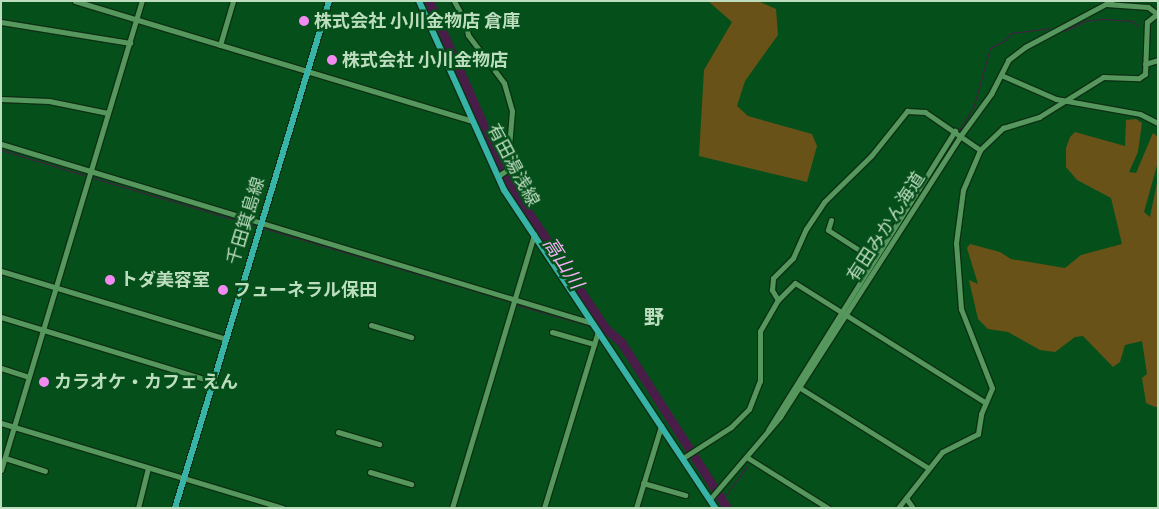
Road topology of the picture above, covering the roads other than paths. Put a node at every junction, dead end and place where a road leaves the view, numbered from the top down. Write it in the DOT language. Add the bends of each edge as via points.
graph roads {
  1 [pos="75,1"];
  2 [pos="142,1"];
  3 [pos="233,1"];
  4 [pos="328,1"];
  5 [pos="419,1"];
  6 [pos="454,1"];
  7 [pos="1109,2"];
  8 [pos="1157,13"];
  9 [pos="136,19"];
  10 [pos="1,22"];
  11 [pos="130,43"];
  12 [pos="220,45"];
  13 [pos="1158,60"];
  14 [pos="1145,64"];
  15 [pos="308,72"];
  16 [pos="1001,75"];
  17 [pos="1,98"];
  18 [pos="1063,101"];
  19 [pos="108,113"];
  20 [pos="473,121"];
  21 [pos="1158,123"];
  22 [pos="955,131"];
  23 [pos="961,135"];
  24 [pos="2,145"];
  25 [pos="980,150"];
  26 [pos="1,152"];
  27 [pos="90,172"];
  28 [pos="498,176"];
  29 [pos="831,220"];
  30 [pos="260,227"];
  31 [pos="534,234"];
  32 [pos="873,259"];
  33 [pos="1,271"];
  34 [pos="56,288"];
  35 [pos="515,300"];
  36 [pos="778,300"];
  37 [pos="841,310"];
  38 [pos="846,314"];
  39 [pos="1,317"];
  40 [pos="592,323"];
  41 [pos="371,325"];
  42 [pos="43,329"];
  43 [pos="598,330"];
  44 [pos="552,332"];
  45 [pos="411,337"];
  46 [pos="226,339"];
  47 [pos="594,344"];
  48 [pos="1,368"];
  49 [pos="29,376"];
  50 [pos="214,382"];
  51 [pos="797,386"];
  52 [pos="985,402"];
  53 [pos="1,423"];
  54 [pos="661,426"];
  55 [pos="14,427"];
  56 [pos="338,432"];
  57 [pos="379,444"];
  58 [pos="5,458"];
  59 [pos="683,458"];
  60 [pos="748,458"];
  61 [pos="148,468"];
  62 [pos="928,468"];
  63 [pos="1,470"];
  64 [pos="45,471"];
  65 [pos="370,472"];
  66 [pos="184,479"];
  67 [pos="643,483"];
  68 [pos="411,484"];
  69 [pos="685,495"];
  70 [pos="711,498"];
  71 [pos="906,498"];
  72 [pos="138,508"];
  73 [pos="175,508"];
  74 [pos="282,508"];
  75 [pos="452,508"];
  76 [pos="544,508"];
  77 [pos="636,508"];
  78 [pos="715,508"];
  79 [pos="828,508"];
  80 [pos="898,508"];
  81 [pos="913,508"];
  1 -- 9 [label="street"];
  2 -- 9 [label="street"];
  3 -- 12 [label="street"];
  4 -- 15 [label="main road, 千田箕島線"];
  5 -- 20 [label="main road, 有田湯浅線"];
  6 -- 28 [label="street" via="465,21 468,35 504,83 512,111 507,170"];
  7 -- 8 [label="street" via="1148,7"];
  7 -- 16 [label="street, 有田みかん海道" via="1019,50 1008,60"];
  8 -- 14 [label="street" via="1147,22"];
  9 -- 11 [label="street"];
  9 -- 12 [label="street"];
  10 -- 11 [label="street"];
  11 -- 19 [label="street"];
  12 -- 15 [label="street"];
  13 -- 14 [label="street"];
  14 -- 18 [label="street" via="1145,74 1139,78 1103,77"];
  15 -- 20 [label="street"];
  15 -- 30 [label="main road, 千田箕島線"];
  16 -- 18 [label="street"];
  16 -- 23 [label="street, 有田みかん海道"];
  17 -- 19 [label="street" via="49,101"];
  18 -- 21 [label="street" via="1140,114"];
  18 -- 25 [label="street" via="1039,117 1003,128"];
  19 -- 27 [label="street"];
  20 -- 28 [label="main road, 有田湯浅線"];
  22 -- 23 [label="street"];
  22 -- 32 [label="street"];
  22 -- 36 [label="street" via="925,112 907,111 871,156 824,202 806,228 793,258 773,278 772,290"];
  23 -- 25 [label="street"];
  23 -- 38 [label="street, 有田みかん海道"];
  24 -- 26 [label="street"];
  24 -- 27 [label="street"];
  25 -- 52 [label="street" via="963,190 956,243 961,309 992,388"];
  27 -- 30 [label="street"];
  27 -- 34 [label="street"];
  28 -- 31 [label="main road, 有田湯浅線"];
  29 -- 32 [label="street" via="828,230"];
  30 -- 35 [label="street"];
  30 -- 46 [label="main road, 千田箕島線"];
  31 -- 35 [label="street"];
  31 -- 40 [label="main road, 有田湯浅線"];
  32 -- 37 [label="street"];
  33 -- 34 [label="street"];
  34 -- 42 [label="street"];
  34 -- 46 [label="street"];
  35 -- 40 [label="street"];
  35 -- 75 [label="street"];
  36 -- 37 [label="street" via="795,283"];
  36 -- 59 [label="street" via="760,331 760,381 749,409 731,426"];
  37 -- 38 [label="street"];
  37 -- 51 [label="street"];
  38 -- 51 [label="street, 有田みかん海道"];
  38 -- 52 [label="street"];
  39 -- 42 [label="street"];
  40 -- 43 [label="main road, 有田湯浅線"];
  41 -- 45 [label="street"];
  42 -- 49 [label="street"];
  42 -- 50 [label="street"];
  43 -- 47 [label="street"];
  43 -- 54 [label="main road, 有田湯浅線"];
  44 -- 47 [label="street"];
  46 -- 50 [label="main road, 千田箕島線"];
  47 -- 76 [label="street"];
  48 -- 49 [label="street"];
  49 -- 55 [label="street"];
  50 -- 66 [label="main road, 千田箕島線"];
  51 -- 60 [label="street, 有田みかん海道"];
  51 -- 62 [label="street"];
  52 -- 62 [label="street" via="978,434 942,452"];
  53 -- 55 [label="street"];
  54 -- 59 [label="main road, 有田湯浅線"];
  54 -- 67 [label="street"];
  55 -- 58 [label="street"];
  55 -- 61 [label="street"];
  56 -- 57 [label="street"];
  58 -- 63 [label="street"];
  58 -- 64 [label="street"];
  59 -- 70 [label="main road, 有田湯浅線"];
  60 -- 70 [label="street, 有田みかん海道"];
  60 -- 79 [label="street"];
  61 -- 66 [label="street"];
  61 -- 72 [label="street"];
  62 -- 71 [label="street"];
  65 -- 68 [label="street"];
  66 -- 73 [label="main road, 千田箕島線"];
  66 -- 74 [label="street"];
  67 -- 69 [label="street"];
  67 -- 77 [label="street"];
  70 -- 78 [label="main road, 有田湯浅線"];
  71 -- 80 [label="street"];
  71 -- 81 [label="street"];
}
